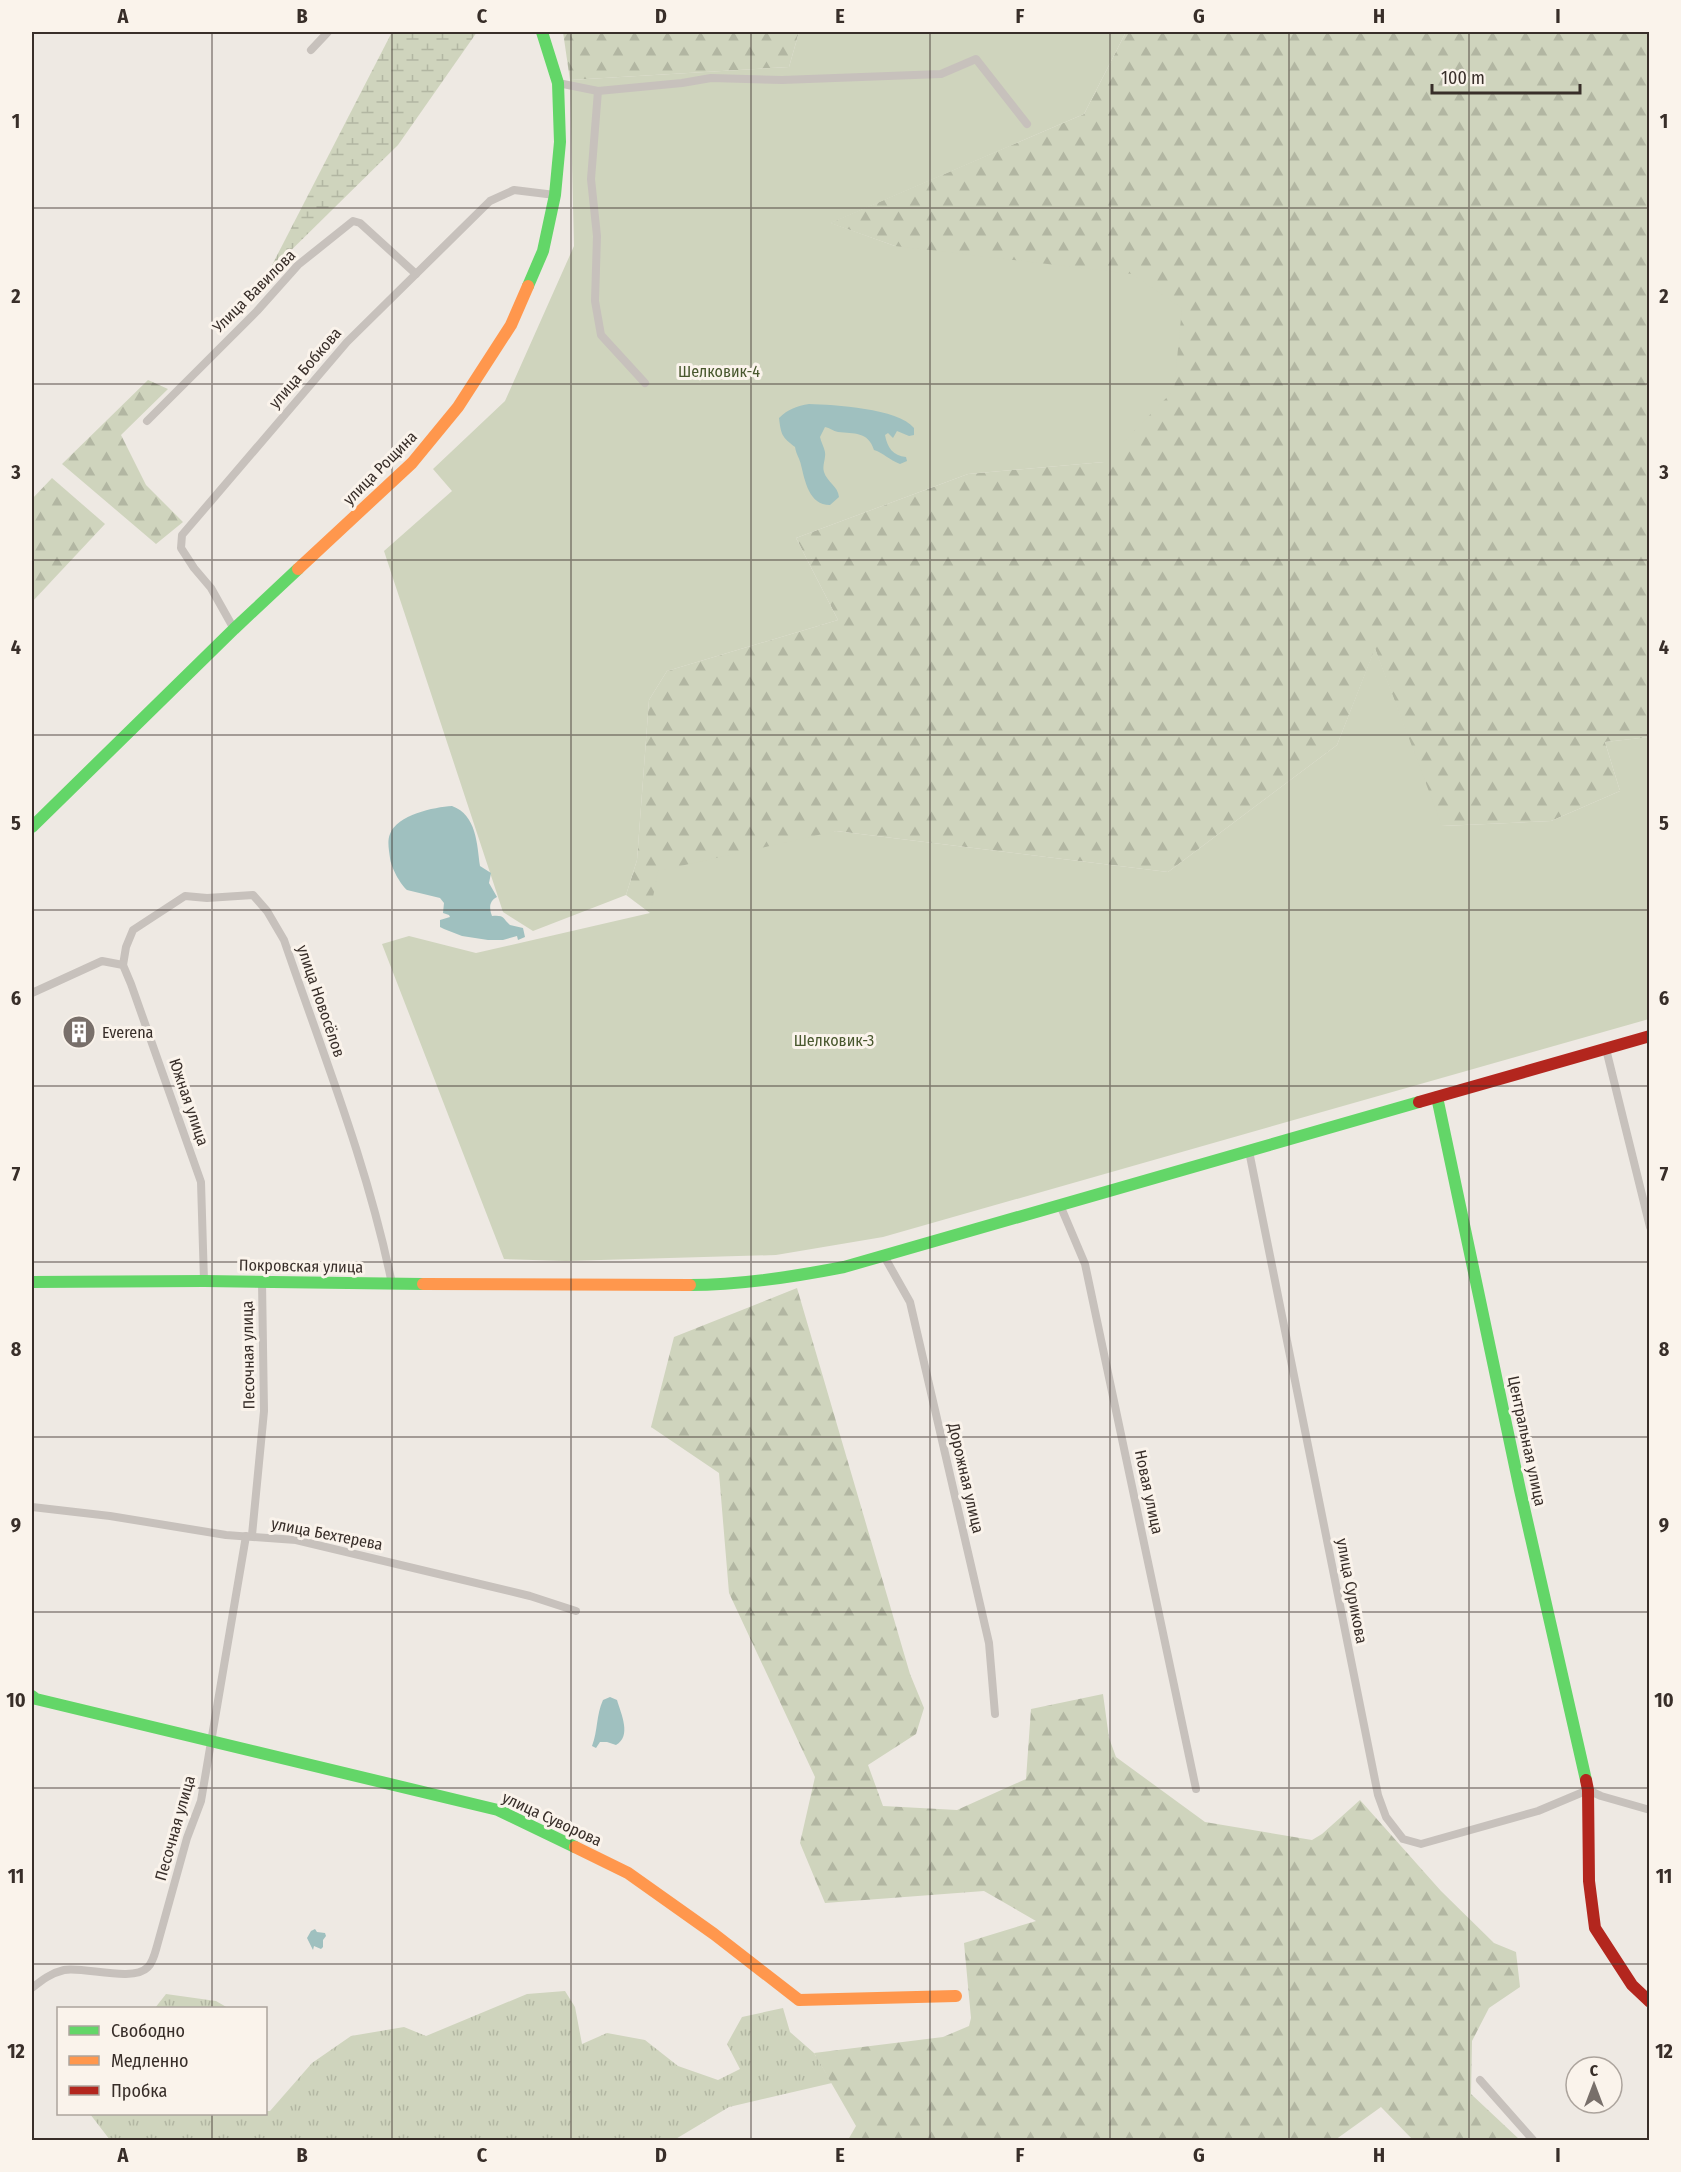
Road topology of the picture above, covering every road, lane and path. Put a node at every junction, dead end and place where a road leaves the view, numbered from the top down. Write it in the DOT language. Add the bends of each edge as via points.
graph roads {
  1 [pos="328,32"];
  2 [pos="542,32"];
  3 [pos="311,50"];
  4 [pos="558,84"];
  5 [pos="598,91"];
  6 [pos="1027,124"];
  7 [pos="555,195"];
  8 [pos="416,274"];
  9 [pos="645,382"];
  10 [pos="147,421"];
  11 [pos="234,629"];
  12 [pos="32,827"];
  13 [pos="123,965"];
  14 [pos="32,993"];
  15 [pos="1650,1036"];
  16 [pos="1606,1049"];
  17 [pos="1437,1097"];
  18 [pos="1249,1151"];
  19 [pos="1060,1205"];
  20 [pos="1650,1227"];
  21 [pos="884,1256"];
  22 [pos="204,1281"];
  23 [pos="32,1282"];
  24 [pos="262,1282"];
  25 [pos="392,1284"];
  26 [pos="32,1507"];
  27 [pos="249,1536"];
  28 [pos="576,1611"];
  29 [pos="32,1696"];
  30 [pos="995,1714"];
  31 [pos="211,1742"];
  32 [pos="1196,1789"];
  33 [pos="1588,1790"];
  34 [pos="1650,1810"];
  35 [pos="32,1988"];
  36 [pos="956,1996"];
  37 [pos="1650,2002"];
  38 [pos="1480,2080"];
  39 [pos="1533,2140"];
  1 -- 3 [label="street"];
  2 -- 4 [label="street, улица Рощина"];
  4 -- 5 [label="street"];
  4 -- 7 [label="street, улица Рощина" via="561,142"];
  5 -- 6 [label="street" via="711,78 782,80 941,74 976,59"];
  5 -- 9 [label="street" via="591,179 597,236 595,300 602,335"];
  7 -- 8 [label="street, улица Бобкова" via="514,189 490,201"];
  7 -- 11 [label="street, улица Рощина" via="543,251 511,325 458,407 412,463"];
  8 -- 10 [label="street, Улица Вавилова" via="360,223 353,222 298,265"];
  8 -- 11 [label="street, улица Бобкова" via="347,342 183,535 181,548 211,588"];
  11 -- 12 [label="street, улица Рощина"];
  13 -- 14 [label="street" via="102,961"];
  13 -- 22 [label="street, Южная улица" via="201,1182"];
  13 -- 25 [label="street, улица Новосёлов" via="133,930 184,896 253,896 267,911 284,940 359,1156"];
  15 -- 16 [label="street, Покровская улица"];
  16 -- 17 [label="street, Покровская улица"];
  16 -- 20 [label="street"];
  17 -- 18 [label="street, Покровская улица"];
  17 -- 33 [label="street, Центральная улица"];
  18 -- 19 [label="street, Покровская улица"];
  18 -- 33 [label="street, улица Сурикова" via="1375,1783 1386,1816 1403,1839 1421,1844 1538,1811"];
  19 -- 21 [label="street, Покровская улица"];
  19 -- 32 [label="street, Новая улица" via="1085,1264"];
  21 -- 25 [label="street, Покровская улица" via="777,1279 714,1285"];
  21 -- 30 [label="street, Дорожная улица" via="910,1302 989,1643"];
  22 -- 23 [label="street, Покровская улица"];
  22 -- 24 [label="street, Покровская улица"];
  24 -- 25 [label="street, Покровская улица"];
  24 -- 27 [label="street, Песочная улица" via="264,1411"];
  26 -- 27 [label="street, улица Бехтерева"];
  27 -- 28 [label="street, улица Бехтерева" via="296,1540 530,1596"];
  27 -- 31 [label="street, Песочная улица"];
  29 -- 31 [label="street, улица Суворова"];
  31 -- 35 [label="street, Песочная улица" via="201,1802 147,1968 134,1973 66,1970 47,1976"];
  31 -- 36 [label="street, улица Суворова" via="498,1810 628,1873 800,2000"];
  33 -- 34 [label="street"];
  33 -- 37 [label="street, Центральная улица" via="1589,1881 1595,1928 1632,1985"];
  38 -- 39 [label="street"];
}
